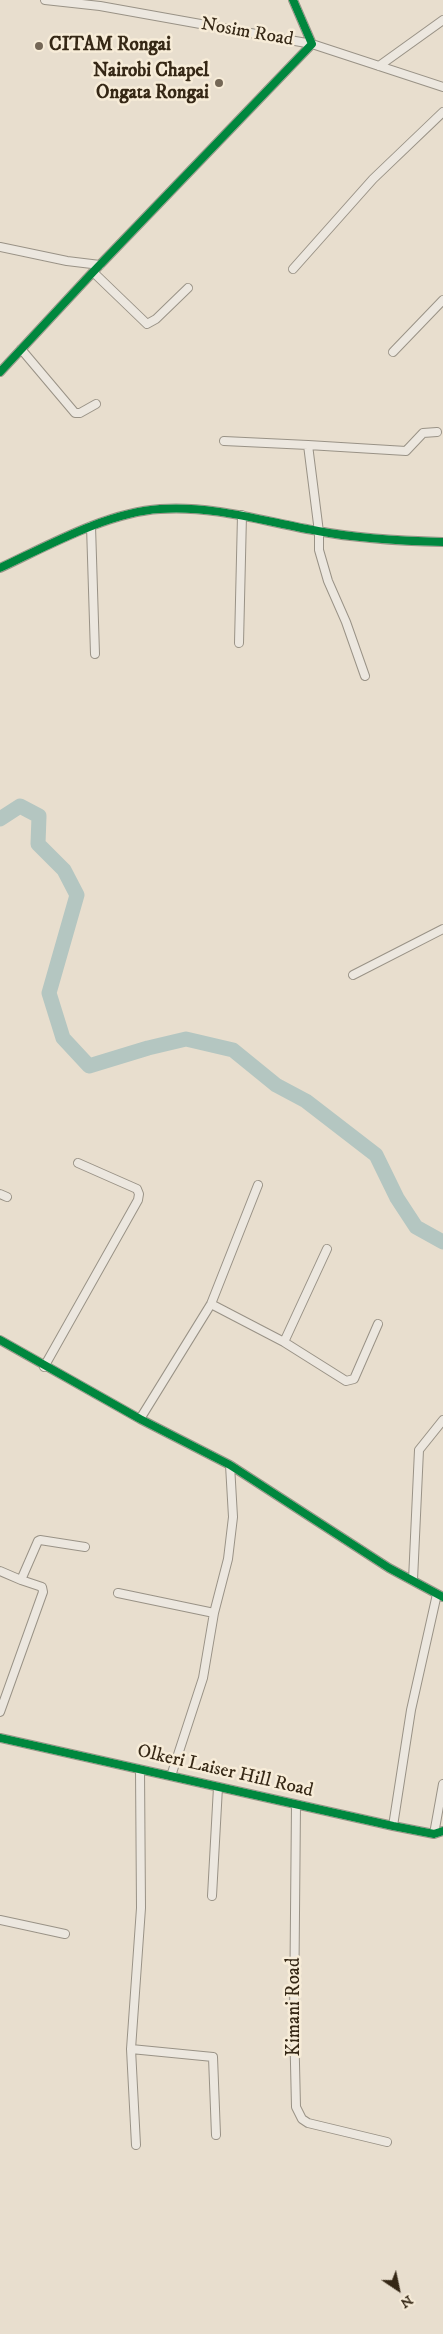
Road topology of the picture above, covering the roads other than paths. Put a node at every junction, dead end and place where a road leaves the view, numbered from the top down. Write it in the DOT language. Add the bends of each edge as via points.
graph roads {
  1 [pos="45,0"];
  2 [pos="292,0"];
  3 [pos="101,3"];
  4 [pos="443,20"];
  5 [pos="312,44"];
  6 [pos="379,66"];
  7 [pos="443,87"];
  8 [pos="443,112"];
  9 [pos="0,247"];
  10 [pos="100,265"];
  11 [pos="293,269"];
  12 [pos="93,272"];
  13 [pos="188,288"];
  14 [pos="443,300"];
  15 [pos="440,309"];
  16 [pos="21,349"];
  17 [pos="393,352"];
  18 [pos="0,372"];
  19 [pos="96,404"];
  20 [pos="437,432"];
  21 [pos="224,441"];
  22 [pos="308,445"];
  23 [pos="242,515"];
  24 [pos="91,526"];
  25 [pos="319,532"];
  26 [pos="443,542"];
  27 [pos="0,568"];
  28 [pos="240,643"];
  29 [pos="95,654"];
  30 [pos="365,676"];
  31 [pos="443,929"];
  32 [pos="353,975"];
  33 [pos="78,1163"];
  34 [pos="258,1184"];
  35 [pos="327,1249"];
  36 [pos="212,1304"];
  37 [pos="378,1324"];
  38 [pos="0,1340"];
  39 [pos="284,1342"];
  40 [pos="44,1367"];
  41 [pos="140,1420"];
  42 [pos="443,1420"];
  43 [pos="230,1465"];
  44 [pos="85,1547"];
  45 [pos="0,1571"];
  46 [pos="21,1580"];
  47 [pos="413,1580"];
  48 [pos="118,1593"];
  49 [pos="440,1596"];
  50 [pos="214,1613"];
  51 [pos="0,1712"];
  52 [pos="0,1738"];
  53 [pos="140,1770"];
  54 [pos="171,1776"];
  55 [pos="443,1784"];
  56 [pos="218,1788"];
  57 [pos="296,1805"];
  58 [pos="393,1826"];
  59 [pos="443,1832"];
  60 [pos="434,1834"];
  61 [pos="212,1896"];
  62 [pos="0,1920"];
  63 [pos="65,1934"];
  64 [pos="131,2049"];
  65 [pos="216,2135"];
  66 [pos="387,2142"];
  67 [pos="136,2145"];
  1 -- 3 [label="street, Nosim Road"];
  2 -- 5 [label="street"];
  3 -- 5 [label="street, Nosim Road"];
  4 -- 6 [label="street"];
  5 -- 6 [label="street, Nosim Road"];
  5 -- 10 [label="street"];
  6 -- 7 [label="street, Nosim Road"];
  8 -- 11 [label="street" via="373,179"];
  9 -- 10 [label="street"];
  10 -- 12 [label="street"];
  12 -- 13 [label="street" via="147,324 156,320"];
  12 -- 16 [label="street"];
  14 -- 15 [label="street"];
  15 -- 17 [label="street"];
  16 -- 18 [label="street"];
  16 -- 19 [label="street" via="75,413"];
  20 -- 22 [label="street" via="423,433 406,452"];
  21 -- 22 [label="street"];
  22 -- 25 [label="street"];
  23 -- 24 [label="street" via="183,508 158,509"];
  23 -- 25 [label="street"];
  23 -- 28 [label="street"];
  24 -- 27 [label="street"];
  24 -- 29 [label="street"];
  25 -- 26 [label="street"];
  25 -- 30 [label="street" via="319,550 328,581"];
  31 -- 32 [label="street"];
  33 -- 40 [label="street" via="137,1189 139,1194"];
  34 -- 36 [label="street"];
  35 -- 39 [label="street"];
  36 -- 39 [label="street"];
  36 -- 41 [label="street"];
  37 -- 39 [label="street" via="354,1379 346,1381"];
  38 -- 40 [label="street"];
  40 -- 41 [label="street"];
  41 -- 43 [label="street"];
  42 -- 47 [label="street" via="419,1450"];
  43 -- 47 [label="street" via="389,1568"];
  43 -- 50 [label="street" via="231,1534"];
  44 -- 46 [label="street" via="40,1540"];
  45 -- 46 [label="street"];
  46 -- 51 [label="street" via="42,1587 43,1592"];
  47 -- 49 [label="street"];
  48 -- 50 [label="street"];
  49 -- 58 [label="street" via="411,1710"];
  50 -- 54 [label="street" via="203,1678"];
  52 -- 53 [label="street, Olkeri Laiser Hill Road"];
  53 -- 54 [label="street, Olkeri Laiser Hill Road"];
  53 -- 64 [label="street" via="141,1908"];
  54 -- 56 [label="street, Olkeri Laiser Hill Road"];
  55 -- 60 [label="street"];
  56 -- 57 [label="street, Olkeri Laiser Hill Road"];
  56 -- 61 [label="street"];
  57 -- 58 [label="street, Olkeri Laiser Hill Road"];
  57 -- 66 [label="street, Kimani Road" via="296,2107 308,2123"];
  58 -- 60 [label="street, Olkeri Laiser Hill Road"];
  59 -- 60 [label="street, Olkeri Laiser Hill Road"];
  62 -- 63 [label="street"];
  64 -- 65 [label="street" via="213,2057"];
  64 -- 67 [label="street"];
}
